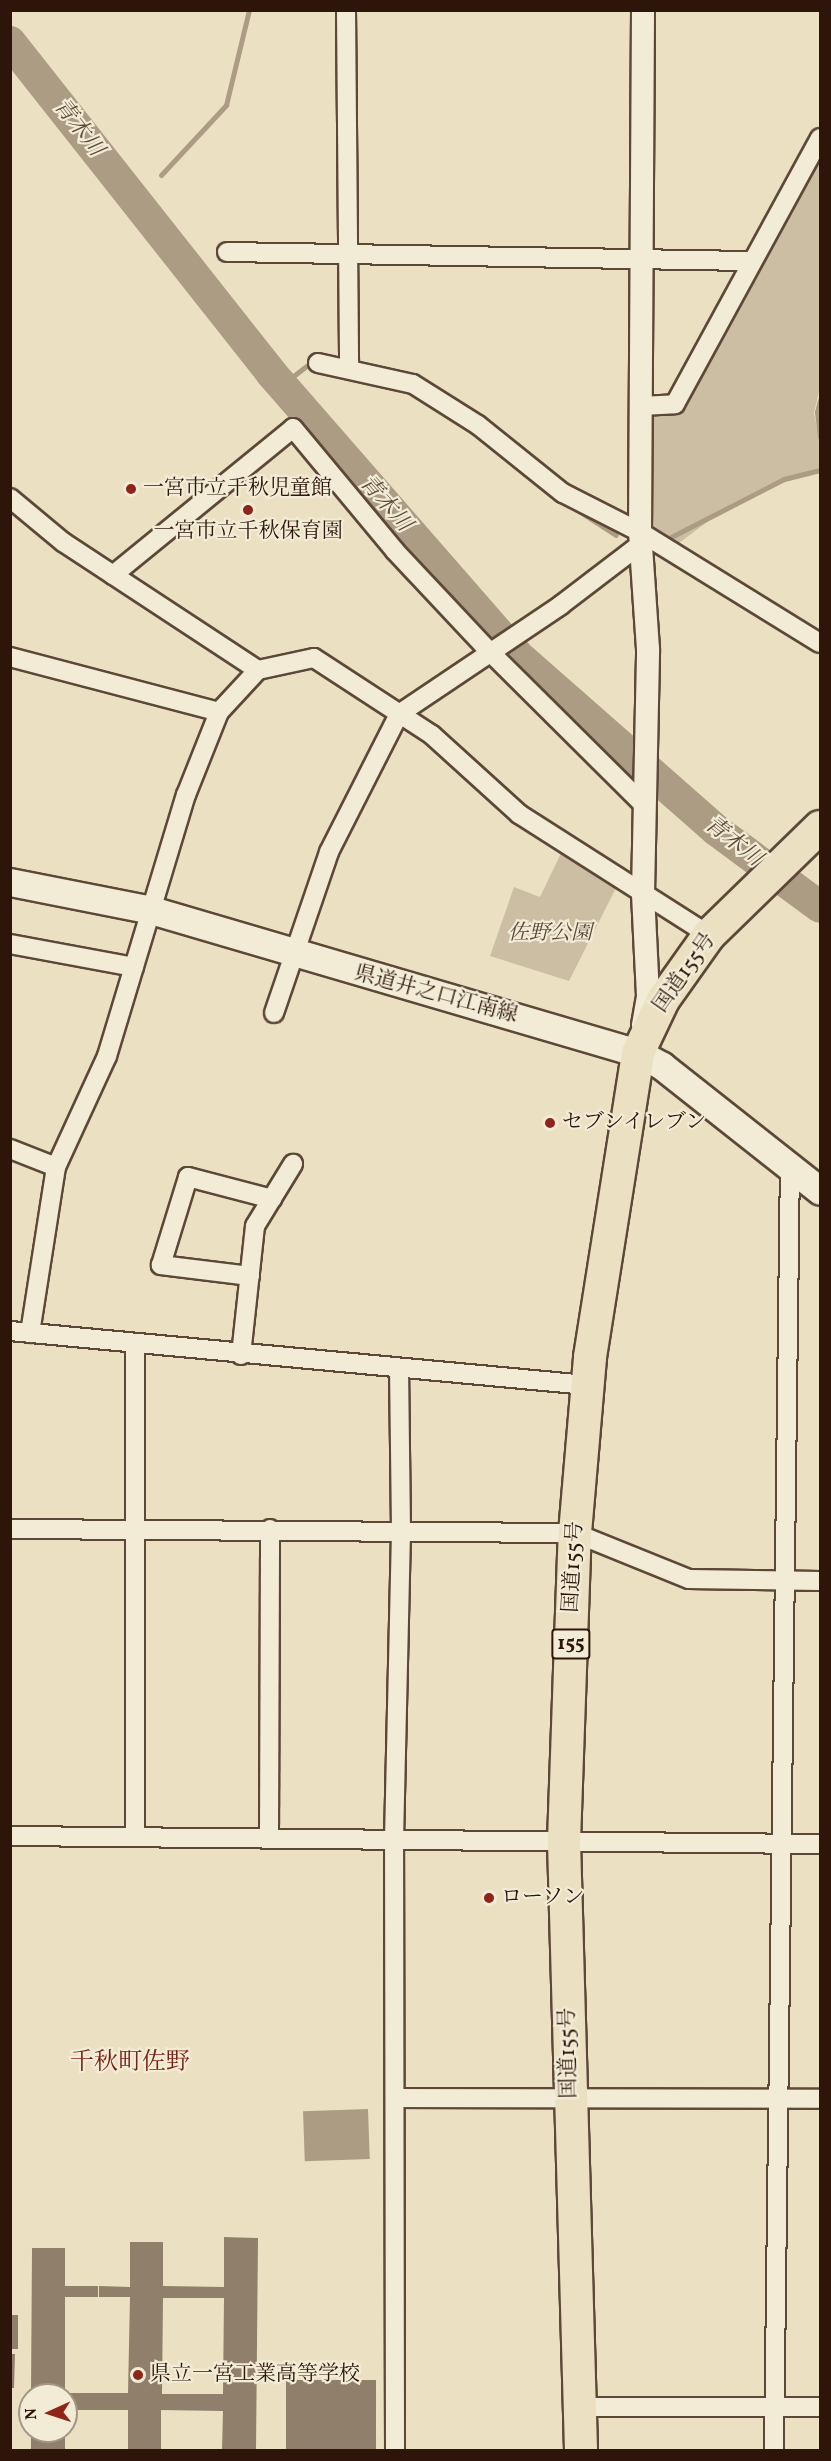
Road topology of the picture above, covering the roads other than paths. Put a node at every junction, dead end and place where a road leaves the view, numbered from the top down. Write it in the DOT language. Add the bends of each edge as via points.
graph roads {
  1 [pos="346,10"];
  2 [pos="643,10"];
  3 [pos="820,138"];
  4 [pos="227,252"];
  5 [pos="346,252"];
  6 [pos="642,257"];
  7 [pos="750,261"];
  8 [pos="318,363"];
  9 [pos="349,369"];
  10 [pos="641,406"];
  11 [pos="10,498"];
  12 [pos="641,538"];
  13 [pos="113,575"];
  14 [pos="820,642"];
  15 [pos="490,652"];
  16 [pos="10,657"];
  17 [pos="258,670"];
  18 [pos="219,712"];
  19 [pos="399,714"];
  20 [pos="644,799"];
  21 [pos="820,827"];
  22 [pos="10,882"];
  23 [pos="643,894"];
  24 [pos="151,910"];
  25 [pos="709,935"];
  26 [pos="10,944"];
  27 [pos="293,955"];
  28 [pos="134,967"];
  29 [pos="274,1013"];
  30 [pos="638,1053"];
  31 [pos="10,1149"];
  32 [pos="293,1164"];
  33 [pos="56,1167"];
  34 [pos="790,1167"];
  35 [pos="820,1191"];
  36 [pos="272,1199"];
  37 [pos="250,1276"];
  38 [pos="10,1331"];
  39 [pos="30,1333"];
  40 [pos="135,1344"];
  41 [pos="241,1355"];
  42 [pos="399,1369"];
  43 [pos="587,1385"];
  44 [pos="10,1529"];
  45 [pos="134,1529"];
  46 [pos="270,1529"];
  47 [pos="401,1530"];
  48 [pos="575,1533"];
  49 [pos="785,1581"];
  50 [pos="820,1581"];
  51 [pos="10,1836"];
  52 [pos="135,1836"];
  53 [pos="269,1836"];
  54 [pos="394,1840"];
  55 [pos="564,1841"];
  56 [pos="783,1842"];
  57 [pos="820,1844"];
  58 [pos="395,2098"];
  59 [pos="778,2099"];
  60 [pos="820,2099"];
  61 [pos="571,2100"];
  62 [pos="580,2407"];
  63 [pos="775,2407"];
  64 [pos="820,2407"];
  65 [pos="395,2451"];
  66 [pos="581,2451"];
  67 [pos="774,2451"];
  1 -- 5 [label="street"];
  2 -- 6 [label="street"];
  3 -- 7 [label="street"];
  4 -- 5 [label="street"];
  5 -- 6 [label="street"];
  5 -- 9 [label="street"];
  6 -- 7 [label="street"];
  6 -- 10 [label="street"];
  7 -- 10 [label="street" via="675,404"];
  8 -- 9 [label="street"];
  9 -- 12 [label="street" via="413,384 478,425 563,493"];
  10 -- 12 [label="street"];
  11 -- 13 [label="street" via="63,542"];
  12 -- 14 [label="street"];
  12 -- 15 [label="street"];
  12 -- 20 [label="street" via="648,649"];
  13 -- 15 [label="street" via="293,428 395,551"];
  13 -- 17 [label="street"];
  15 -- 19 [label="street"];
  15 -- 20 [label="street"];
  16 -- 18 [label="street"];
  17 -- 18 [label="street"];
  17 -- 19 [label="street" via="314,658"];
  18 -- 24 [label="street" via="186,795"];
  19 -- 23 [label="street" via="432,735 519,814"];
  19 -- 27 [label="street" via="329,852"];
  20 -- 23 [label="street"];
  21 -- 25 [label="highway, 国道155号 / 155"];
  22 -- 24 [label="main road, 県道井之口江南線"];
  23 -- 25 [label="street"];
  23 -- 30 [label="street" via="648,996"];
  24 -- 27 [label="main road, 県道井之口江南線"];
  24 -- 28 [label="street"];
  25 -- 30 [label="highway, 国道155号 / 155" via="663,1000"];
  26 -- 28 [label="street"];
  27 -- 29 [label="street"];
  27 -- 30 [label="main road, 県道井之口江南線"];
  28 -- 33 [label="street" via="107,1056"];
  30 -- 34 [label="main road, 県道井之口江南線" via="662,1066"];
  30 -- 43 [label="highway, 国道155号 / 155"];
  31 -- 33 [label="street"];
  32 -- 36 [label="street"];
  33 -- 39 [label="street"];
  34 -- 35 [label="main road, 県道井之口江南線"];
  34 -- 49 [label="street"];
  36 -- 37 [label="street" via="255,1226"];
  36 -- 37 [label="street" via="188,1177 161,1265"];
  37 -- 41 [label="street"];
  38 -- 39 [label="street"];
  39 -- 40 [label="street"];
  40 -- 41 [label="street"];
  40 -- 45 [label="street"];
  41 -- 42 [label="street"];
  42 -- 43 [label="street"];
  42 -- 47 [label="street"];
  43 -- 48 [label="highway, 国道155号 / 155"];
  44 -- 45 [label="street"];
  45 -- 46 [label="street"];
  45 -- 52 [label="street"];
  46 -- 47 [label="street"];
  46 -- 53 [label="street"];
  47 -- 48 [label="street"];
  47 -- 54 [label="street"];
  48 -- 49 [label="street" via="689,1579"];
  48 -- 55 [label="highway, 国道155号 / 155"];
  49 -- 50 [label="street"];
  49 -- 56 [label="street"];
  51 -- 52 [label="street"];
  52 -- 53 [label="street"];
  53 -- 54 [label="street"];
  54 -- 55 [label="street"];
  54 -- 58 [label="street"];
  55 -- 56 [label="street"];
  55 -- 61 [label="highway, 国道155号 / 155"];
  56 -- 57 [label="street"];
  56 -- 59 [label="street"];
  58 -- 61 [label="street"];
  58 -- 65 [label="street"];
  59 -- 60 [label="street"];
  59 -- 61 [label="street"];
  59 -- 63 [label="street"];
  61 -- 62 [label="highway, 国道155号 / 155"];
  62 -- 63 [label="street"];
  62 -- 66 [label="highway, 国道155号 / 155"];
  63 -- 64 [label="street"];
  63 -- 67 [label="street"];
}
